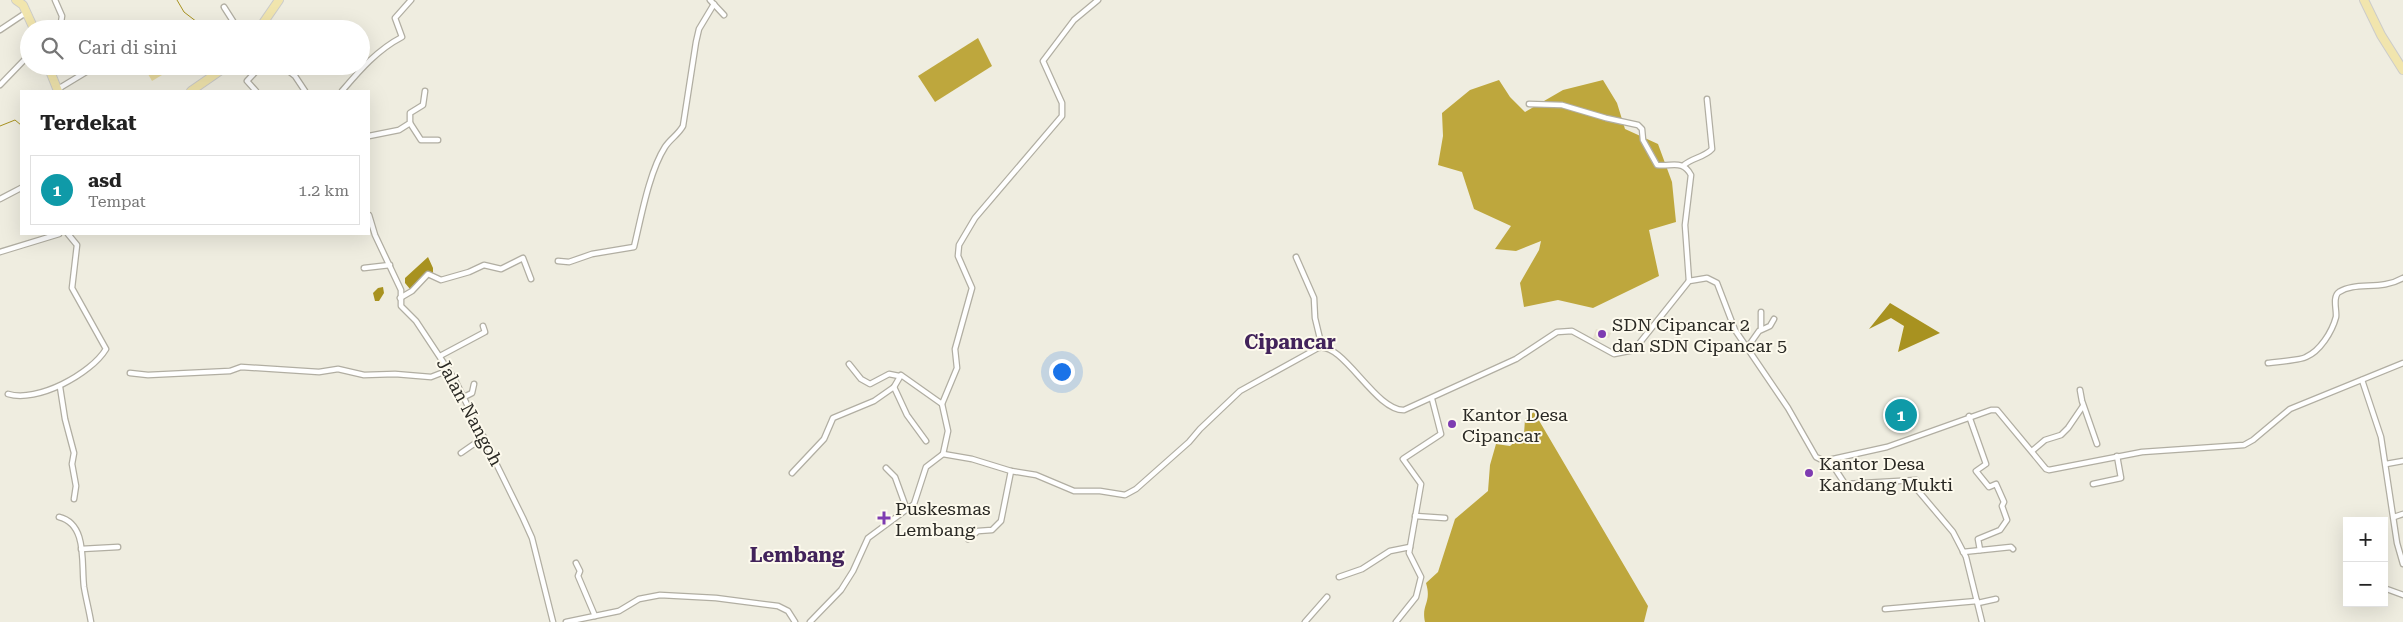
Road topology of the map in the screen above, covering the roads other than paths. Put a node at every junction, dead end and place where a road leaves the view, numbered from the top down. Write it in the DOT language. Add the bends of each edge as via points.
graph roads {
  1 [pos="16,0"];
  2 [pos="55,0"];
  3 [pos="278,0"];
  4 [pos="411,0"];
  5 [pos="710,0"];
  6 [pos="1098,0"];
  7 [pos="2364,0"];
  8 [pos="714,4"];
  9 [pos="224,7"];
  10 [pos="27,12"];
  11 [pos="724,16"];
  12 [pos="30,20"];
  13 [pos="61,20"];
  14 [pos="232,20"];
  15 [pos="266,20"];
  16 [pos="0,30"];
  17 [pos="370,60"];
  18 [pos="20,64"];
  19 [pos="2403,70"];
  20 [pos="52,75"];
  21 [pos="81,75"];
  22 [pos="215,75"];
  23 [pos="253,75"];
  24 [pos="294,75"];
  25 [pos="355,75"];
  26 [pos="0,85"];
  27 [pos="60,88"];
  28 [pos="193,90"];
  29 [pos="255,90"];
  30 [pos="304,90"];
  31 [pos="343,90"];
  32 [pos="425,90"];
  33 [pos="1707,99"];
  34 [pos="1529,104"];
  35 [pos="410,123"];
  36 [pos="370,136"];
  37 [pos="438,140"];
  38 [pos="1684,165"];
  39 [pos="20,188"];
  40 [pos="0,198"];
  41 [pos="370,217"];
  42 [pos="56,235"];
  43 [pos="69,235"];
  44 [pos="0,252"];
  45 [pos="1296,257"];
  46 [pos="558,261"];
  47 [pos="390,265"];
  48 [pos="364,268"];
  49 [pos="2403,278"];
  50 [pos="531,279"];
  51 [pos="1689,281"];
  52 [pos="400,298"];
  53 [pos="1761,312"];
  54 [pos="1774,320"];
  55 [pos="483,326"];
  56 [pos="1761,329"];
  57 [pos="1322,347"];
  58 [pos="1747,348"];
  59 [pos="440,356"];
  60 [pos="2268,363"];
  61 [pos="2403,363"];
  62 [pos="848,364"];
  63 [pos="449,370"];
  64 [pos="130,374"];
  65 [pos="899,376"];
  66 [pos="2362,380"];
  67 [pos="474,384"];
  68 [pos="60,386"];
  69 [pos="894,387"];
  70 [pos="2080,390"];
  71 [pos="8,394"];
  72 [pos="464,397"];
  73 [pos="1432,399"];
  74 [pos="942,404"];
  75 [pos="2083,406"];
  76 [pos="1969,416"];
  77 [pos="484,437"];
  78 [pos="926,441"];
  79 [pos="2097,444"];
  80 [pos="2032,451"];
  81 [pos="461,453"];
  82 [pos="943,454"];
  83 [pos="2118,456"];
  84 [pos="2403,460"];
  85 [pos="1830,461"];
  86 [pos="2386,464"];
  87 [pos="886,468"];
  88 [pos="1011,471"];
  89 [pos="792,473"];
  90 [pos="2094,484"];
  91 [pos="74,499"];
  92 [pos="908,510"];
  93 [pos="2403,514"];
  94 [pos="1415,516"];
  95 [pos="58,517"];
  96 [pos="2394,517"];
  97 [pos="1445,518"];
  98 [pos="968,539"];
  99 [pos="1410,547"];
  100 [pos="118,548"];
  101 [pos="2013,549"];
  102 [pos="81,550"];
  103 [pos="1980,550"];
  104 [pos="1963,552"];
  105 [pos="576,563"];
  106 [pos="2403,564"];
  107 [pos="1339,577"];
  108 [pos="2388,589"];
  109 [pos="2403,595"];
  110 [pos="1327,597"];
  111 [pos="1996,599"];
  112 [pos="1977,602"];
  113 [pos="1885,609"];
  114 [pos="595,616"];
  115 [pos="91,622"];
  116 [pos="553,622"];
  117 [pos="566,622"];
  118 [pos="795,622"];
  119 [pos="810,622"];
  120 [pos="1306,622"];
  121 [pos="1396,622"];
  122 [pos="1982,622"];
  1 -- 10 [label="main road"];
  2 -- 13 [label="street"];
  3 -- 15 [label="main road"];
  4 -- 17 [label="street" via="395,18 402,37 388,44"];
  5 -- 8 [label="street"];
  6 -- 74 [label="street" via="1074,20 1043,61 1062,103 1062,116 980,212 959,245 958,256 972,288 954,348 957,368"];
  7 -- 19 [label="main road"];
  8 -- 11 [label="street"];
  8 -- 46 [label="street" via="699,28 683,126 665,146 655,167 634,247 592,254 569,262"];
  9 -- 14 [label="street"];
  10 -- 12 [label="main road"];
  10 -- 16 [label="street"];
  18 -- 26 [label="street"];
  20 -- 27 [label="main road"];
  21 -- 27 [label="street"];
  22 -- 28 [label="main road"];
  23 -- 29 [label="street" via="247,81"];
  24 -- 30 [label="street"];
  25 -- 31 [label="street"];
  32 -- 35 [label="street" via="423,105 410,112"];
  33 -- 38 [label="street" via="1712,149"];
  34 -- 38 [label="street" via="1562,105 1638,124 1657,165"];
  35 -- 36 [label="street" via="399,130"];
  35 -- 37 [label="street" via="421,140"];
  38 -- 51 [label="street" via="1691,175 1686,225"];
  39 -- 40 [label="street"];
  41 -- 47 [label="street, Jalan Nangoh"];
  42 -- 44 [label="street"];
  43 -- 68 [label="street" via="77,245 72,290 106,349 93,363"];
  45 -- 57 [label="street" via="1314,298"];
  47 -- 48 [label="street"];
  47 -- 52 [label="street, Jalan Nangoh" via="401,290"];
  49 -- 60 [label="street" via="2382,286 2363,286 2339,292 2335,296 2336,317 2318,348 2305,358"];
  50 -- 52 [label="street" via="523,258 502,269 484,264 441,280 428,274"];
  51 -- 58 [label="street" via="1707,278 1717,283 1735,330"];
  51 -- 73 [label="street" via="1634,350 1614,354 1572,331 1557,332 1516,359"];
  52 -- 59 [label="street, Jalan Nangoh" via="401,306 416,320"];
  53 -- 56 [label="street"];
  54 -- 56 [label="street" via="1770,326"];
  55 -- 59 [label="street" via="485,332"];
  56 -- 58 [label="street"];
  57 -- 73 [label="street" via="1340,357 1390,408 1404,410"];
  57 -- 88 [label="street" via="1240,391 1189,442 1126,495 1074,491 1043,478"];
  58 -- 85 [label="street" via="1788,408 1818,460"];
  59 -- 63 [label="street, Jalan Nangoh"];
  61 -- 66 [label="street"];
  62 -- 65 [label="street" via="870,384 889,374"];
  63 -- 64 [label="street" via="431,377 364,375 338,369 299,371 241,367 230,371"];
  63 -- 72 [label="street, Jalan Nangoh"];
  65 -- 69 [label="street"];
  65 -- 74 [label="street" via="904,376"];
  66 -- 83 [label="street" via="2290,409 2244,445"];
  66 -- 86 [label="street" via="2378,425"];
  67 -- 72 [label="street" via="472,393"];
  68 -- 71 [label="street" via="33,394"];
  68 -- 91 [label="street" via="64,420 74,448"];
  69 -- 78 [label="street" via="907,415"];
  69 -- 89 [label="street" via="874,401 833,418 824,439"];
  70 -- 75 [label="street"];
  72 -- 77 [label="street, Jalan Nangoh"];
  73 -- 94 [label="street" via="1441,434 1403,460 1420,484"];
  74 -- 82 [label="street" via="948,431"];
  75 -- 79 [label="street"];
  75 -- 80 [label="street" via="2061,435 2045,440"];
  76 -- 80 [label="street" via="1997,410"];
  76 -- 85 [label="street" via="1887,446"];
  76 -- 103 [label="street" via="1986,464 1976,471 1989,487 1996,484 2007,520 2000,530 1978,539"];
  77 -- 81 [label="street"];
  77 -- 116 [label="street, Jalan Nangoh" via="532,538"];
  80 -- 83 [label="street" via="2049,470"];
  82 -- 88 [label="street"];
  82 -- 92 [label="street" via="926,467 916,501"];
  83 -- 90 [label="street" via="2121,478"];
  84 -- 86 [label="street"];
  85 -- 104 [label="street" via="1845,484 1916,480 1915,487 1953,532"];
  86 -- 96 [label="street"];
  87 -- 92 [label="street" via="895,477"];
  88 -- 98 [label="street" via="1001,521 992,530 978,530"];
  92 -- 119 [label="street" via="868,538 840,590"];
  93 -- 96 [label="street"];
  94 -- 97 [label="street"];
  94 -- 99 [label="street"];
  95 -- 102 [label="street" via="70,523 76,531"];
  96 -- 106 [label="street"];
  99 -- 107 [label="street" via="1390,551 1362,569"];
  99 -- 121 [label="street" via="1410,559 1421,577 1420,589"];
  100 -- 102 [label="street"];
  101 -- 103 [label="street"];
  102 -- 115 [label="street"];
  103 -- 104 [label="street"];
  104 -- 112 [label="street"];
  105 -- 114 [label="street" via="580,571 578,576"];
  108 -- 109 [label="street"];
  110 -- 120 [label="street"];
  111 -- 112 [label="street"];
  112 -- 113 [label="street"];
  112 -- 122 [label="street"];
  114 -- 117 [label="street"];
  114 -- 118 [label="street" via="619,611 647,597 716,598 778,606 788,611"];
}
